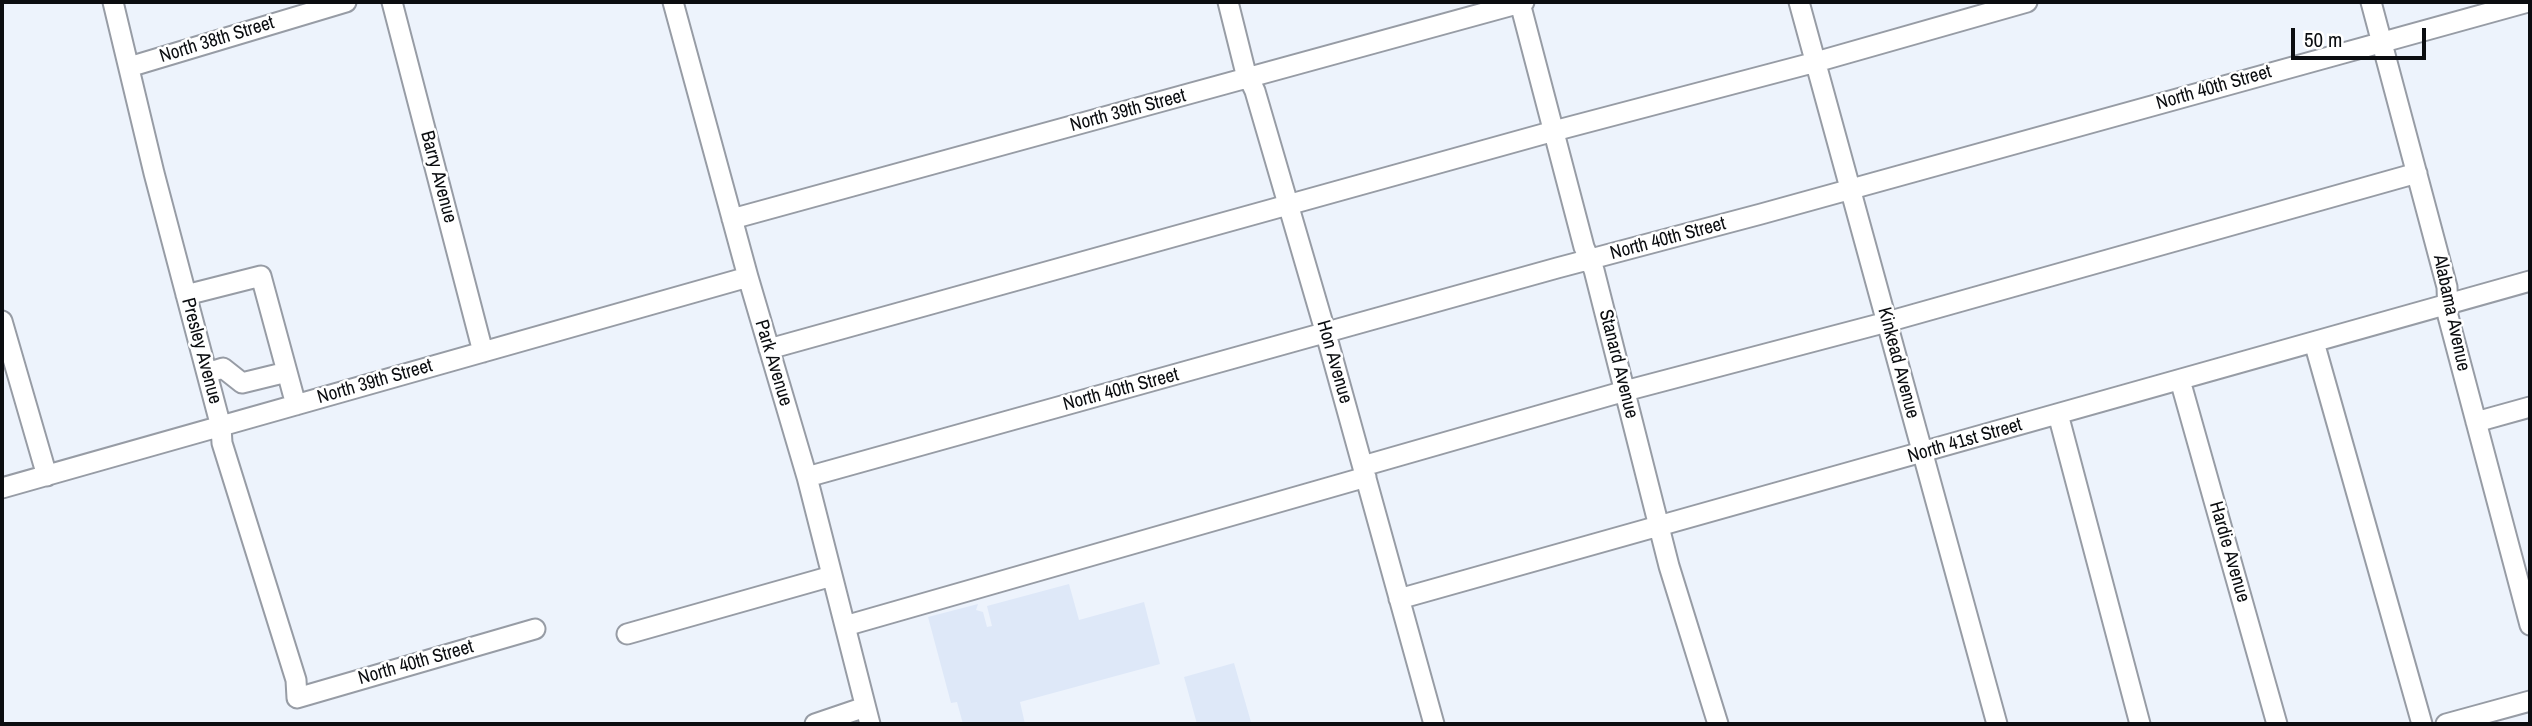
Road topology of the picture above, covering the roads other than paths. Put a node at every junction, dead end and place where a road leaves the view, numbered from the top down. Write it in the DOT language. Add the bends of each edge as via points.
graph roads {
  1 [pos="113,2"];
  2 [pos="346,2"];
  3 [pos="392,2"];
  4 [pos="673,2"];
  5 [pos="1228,2"];
  6 [pos="1522,2"];
  7 [pos="1799,2"];
  8 [pos="2027,2"];
  9 [pos="2371,2"];
  10 [pos="2528,2"];
  11 [pos="2381,41"];
  12 [pos="1816,62"];
  13 [pos="129,67"];
  14 [pos="1249,78"];
  15 [pos="1554,131"];
  16 [pos="2417,173"];
  17 [pos="1850,189"];
  18 [pos="1289,206"];
  19 [pos="732,219"];
  20 [pos="1589,260"];
  21 [pos="748,277"];
  22 [pos="2530,281"];
  23 [pos="186,295"];
  24 [pos="2448,304"];
  25 [pos="2,321"];
  26 [pos="1887,322"];
  27 [pos="1326,334"];
  28 [pos="2314,342"];
  29 [pos="769,349"];
  30 [pos="483,352"];
  31 [pos="286,372"];
  32 [pos="207,373"];
  33 [pos="2180,380"];
  34 [pos="1625,391"];
  35 [pos="296,405"];
  36 [pos="2530,407"];
  37 [pos="2058,414"];
  38 [pos="2476,422"];
  39 [pos="221,426"];
  40 [pos="1923,453"];
  41 [pos="1365,471"];
  42 [pos="47,476"];
  43 [pos="807,477"];
  44 [pos="2,488"];
  45 [pos="1659,527"];
  46 [pos="832,576"];
  47 [pos="1399,599"];
  48 [pos="2530,625"];
  49 [pos="845,626"];
  50 [pos="535,629"];
  51 [pos="627,634"];
  52 [pos="298,698"];
  53 [pos="2530,701"];
  54 [pos="868,716"];
  55 [pos="815,724"];
  56 [pos="1434,724"];
  57 [pos="1718,724"];
  58 [pos="1997,724"];
  59 [pos="2140,724"];
  60 [pos="2277,724"];
  61 [pos="2422,724"];
  62 [pos="2446,724"];
  1 -- 13 [label="street, Presley Avenue"];
  2 -- 13 [label="street, North 38th Street"];
  3 -- 30 [label="street, Barry Avenue"];
  4 -- 19 [label="street, Park Avenue"];
  5 -- 14 [label="street, Hon Avenue"];
  6 -- 14 [label="street, North 39th Street"];
  6 -- 15 [label="street, Stanard Avenue"];
  7 -- 12 [label="street, Kinkead Avenue"];
  8 -- 12 [label="street"];
  9 -- 11 [label="street, Alabama Avenue"];
  10 -- 11 [label="street, North 40th Street"];
  11 -- 16 [label="street, Alabama Avenue"];
  11 -- 17 [label="street, North 40th Street"];
  12 -- 15 [label="street"];
  12 -- 17 [label="street, Kinkead Avenue"];
  13 -- 23 [label="street, Presley Avenue"];
  14 -- 18 [label="street, Hon Avenue"];
  14 -- 19 [label="street, North 39th Street"];
  15 -- 18 [label="street"];
  15 -- 20 [label="street, Stanard Avenue"];
  16 -- 24 [label="street, Alabama Avenue"];
  16 -- 26 [label="street"];
  17 -- 20 [label="street, North 40th Street"];
  17 -- 26 [label="street, Kinkead Avenue"];
  18 -- 27 [label="street, Hon Avenue"];
  18 -- 29 [label="street"];
  19 -- 21 [label="street, Park Avenue"];
  20 -- 27 [label="street, North 40th Street"];
  20 -- 34 [label="street, Stanard Avenue"];
  21 -- 29 [label="street, Park Avenue"];
  21 -- 30 [label="street, North 39th Street"];
  22 -- 24 [label="street, North 41st Street"];
  23 -- 31 [label="street" via="261,275"];
  23 -- 32 [label="street, Presley Avenue"];
  24 -- 28 [label="street, North 41st Street"];
  24 -- 38 [label="street, Alabama Avenue"];
  25 -- 42 [label="street"];
  26 -- 34 [label="street"];
  26 -- 40 [label="street, Kinkead Avenue"];
  27 -- 41 [label="street, Hon Avenue"];
  27 -- 43 [label="street, North 40th Street"];
  28 -- 33 [label="street, North 41st Street"];
  28 -- 61 [label="street"];
  29 -- 43 [label="street, Park Avenue"];
  30 -- 35 [label="street, North 39th Street"];
  31 -- 32 [label="street" via="242,383 223,368"];
  31 -- 35 [label="street"];
  32 -- 39 [label="street, Presley Avenue"];
  33 -- 37 [label="street, North 41st Street"];
  33 -- 60 [label="street, Hardie Avenue"];
  34 -- 41 [label="street"];
  34 -- 45 [label="street, Stanard Avenue"];
  35 -- 39 [label="street, North 39th Street"];
  36 -- 38 [label="street"];
  37 -- 40 [label="street, North 41st Street"];
  37 -- 59 [label="street"];
  38 -- 48 [label="street, Alabama Avenue"];
  39 -- 42 [label="street, North 39th Street"];
  39 -- 52 [label="street, Presley Avenue" via="222,443"];
  40 -- 45 [label="street, North 41st Street"];
  40 -- 58 [label="street, Kinkead Avenue"];
  41 -- 47 [label="street, Hon Avenue"];
  41 -- 49 [label="street"];
  42 -- 44 [label="street, North 39th Street"];
  43 -- 46 [label="street, Park Avenue"];
  45 -- 47 [label="street, North 41st Street"];
  45 -- 57 [label="street, Stanard Avenue"];
  46 -- 49 [label="street, Park Avenue"];
  46 -- 51 [label="street"];
  47 -- 56 [label="street, Hon Avenue"];
  49 -- 54 [label="street, Park Avenue"];
  50 -- 52 [label="street, North 40th Street"];
  53 -- 62 [label="street"];
  54 -- 55 [label="street"];
}
